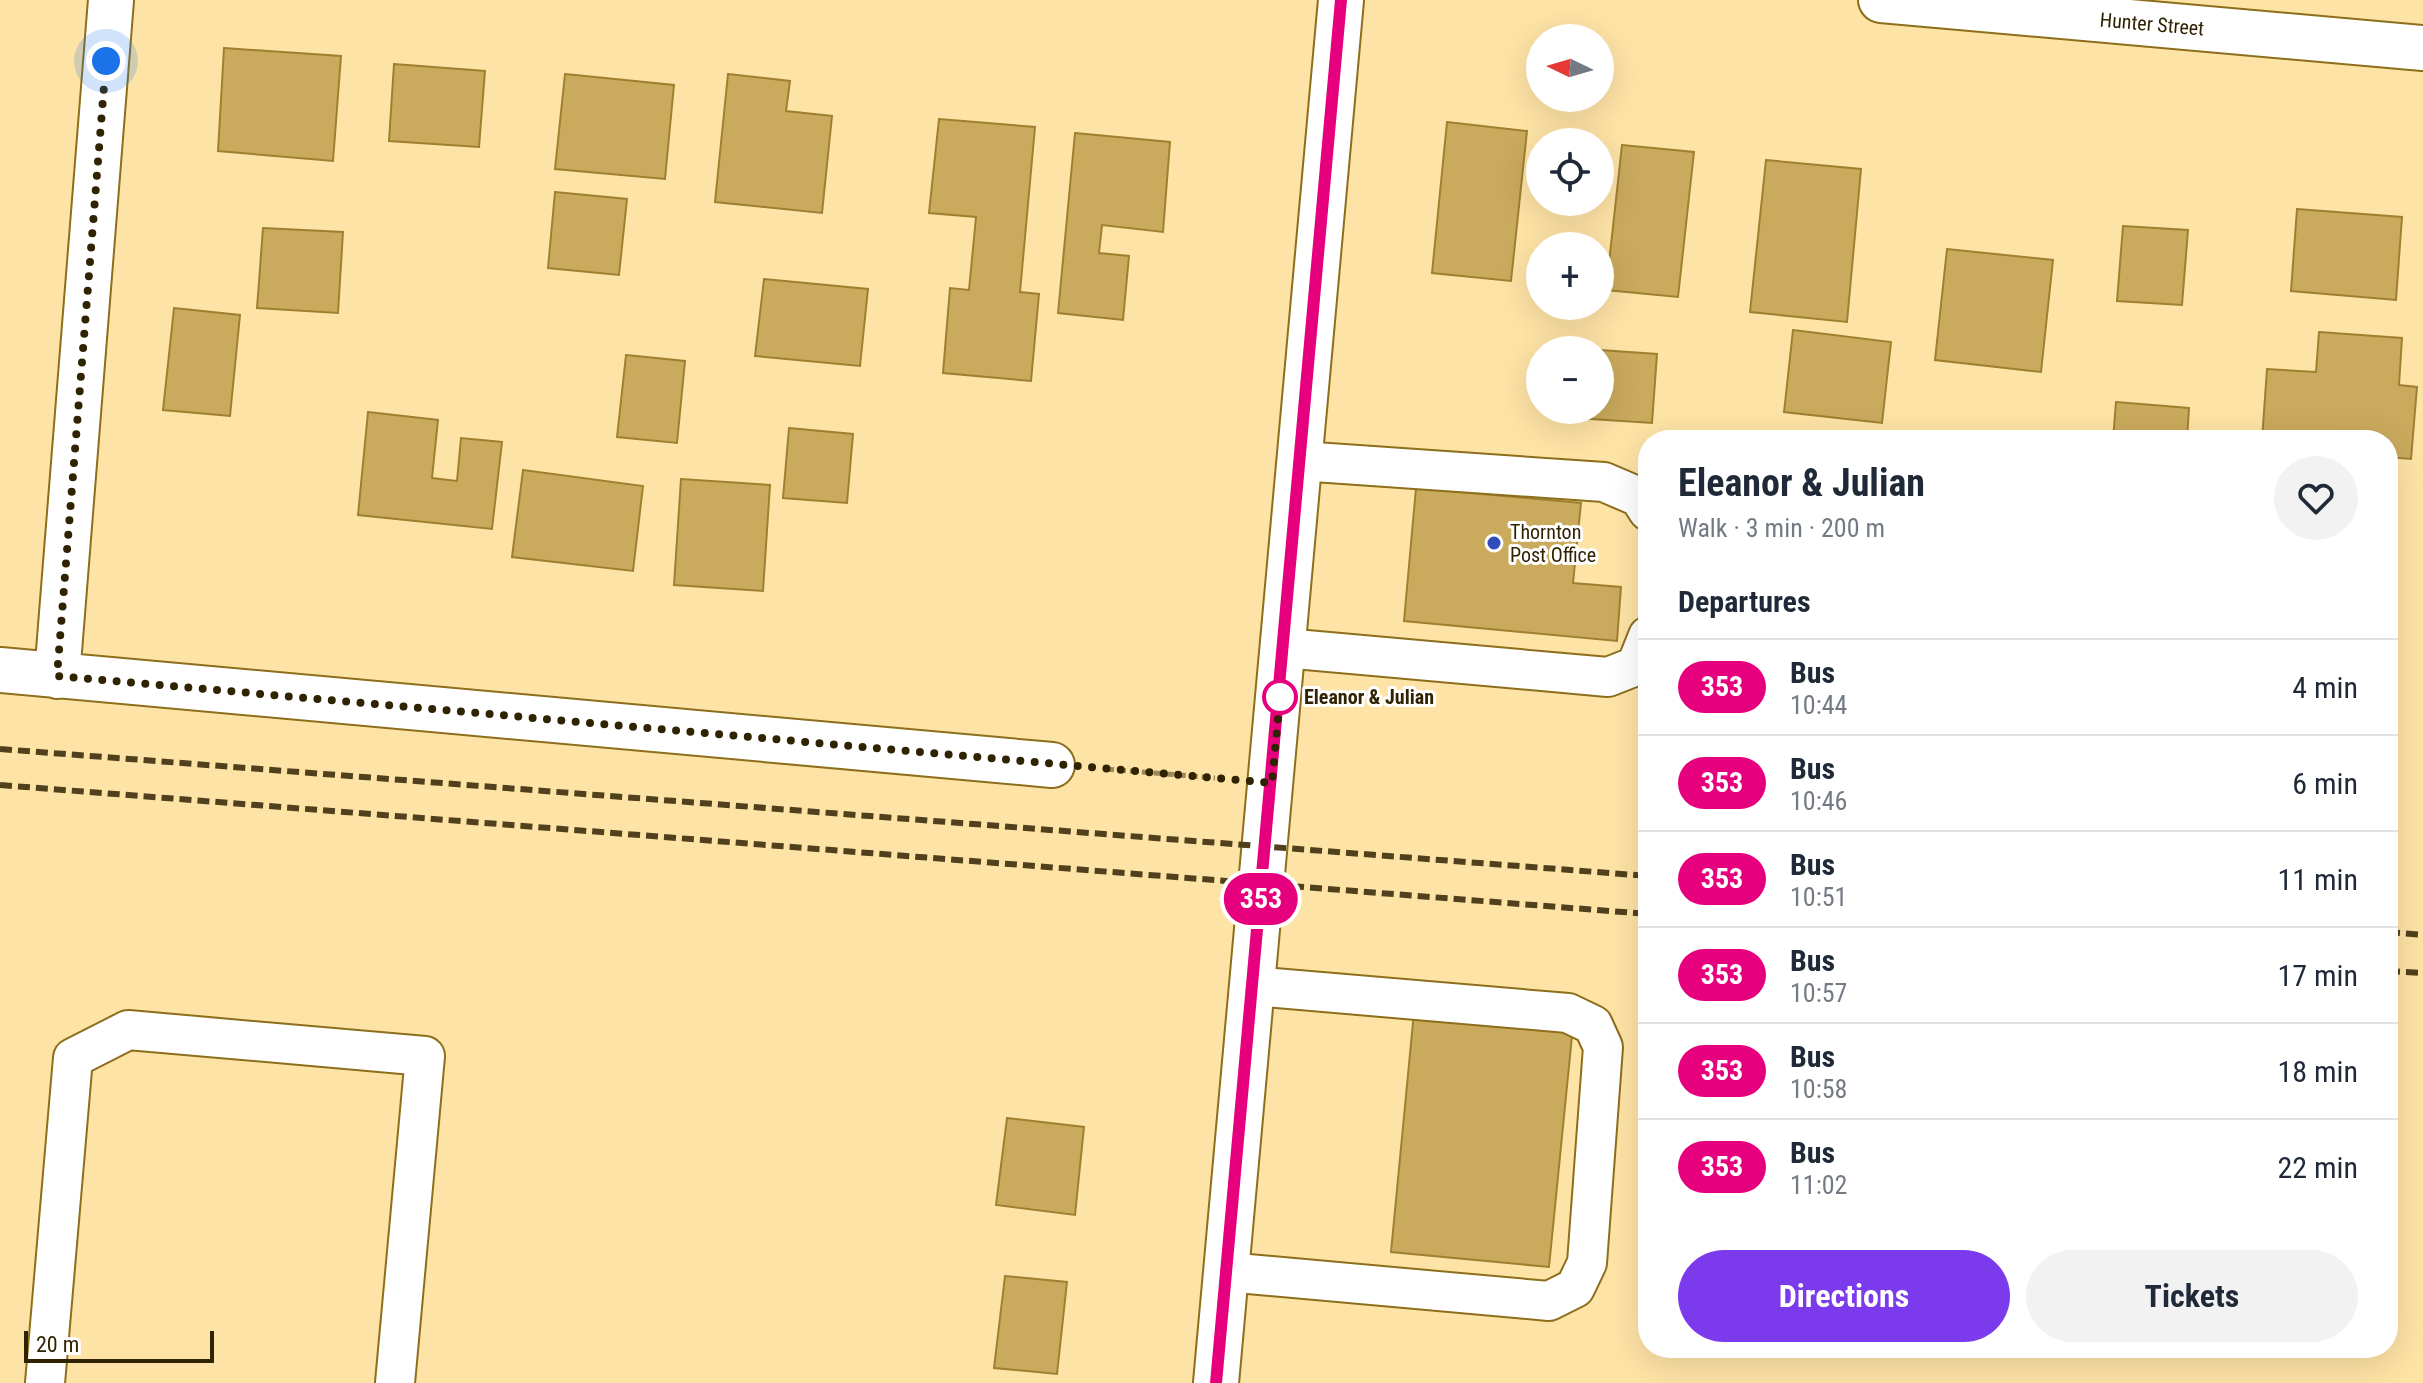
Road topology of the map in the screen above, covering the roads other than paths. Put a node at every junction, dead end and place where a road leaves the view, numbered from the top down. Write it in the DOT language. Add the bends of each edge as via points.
graph roads {
  1 [pos="111,0"];
  2 [pos="1341,0"];
  3 [pos="1881,0"];
  4 [pos="2423,48"];
  5 [pos="1300,461"];
  6 [pos="1638,497"];
  7 [pos="1284,648"];
  8 [pos="1638,661"];
  9 [pos="0,670"];
  10 [pos="57,676"];
  11 [pos="1052,765"];
  12 [pos="1253,986"];
  13 [pos="1226,1272"];
  14 [pos="45,1383"];
  15 [pos="395,1383"];
  16 [pos="1216,1383"];
  1 -- 10 [label="street"];
  2 -- 5 [label="street"];
  3 -- 4 [label="street, Hunter Street"];
  5 -- 6 [label="lane" via="1604,482"];
  5 -- 7 [label="street"];
  7 -- 8 [label="lane" via="1608,677"];
  7 -- 12 [label="street"];
  9 -- 10 [label="street"];
  10 -- 11 [label="street"];
  12 -- 13 [label="street"];
  12 -- 13 [label="lane" via="1568,1013 1593,1025 1603,1047 1587,1263 1575,1288 1549,1301"];
  13 -- 16 [label="street"];
  14 -- 15 [label="lane" via="73,1058 128,1030 425,1056"];
}
